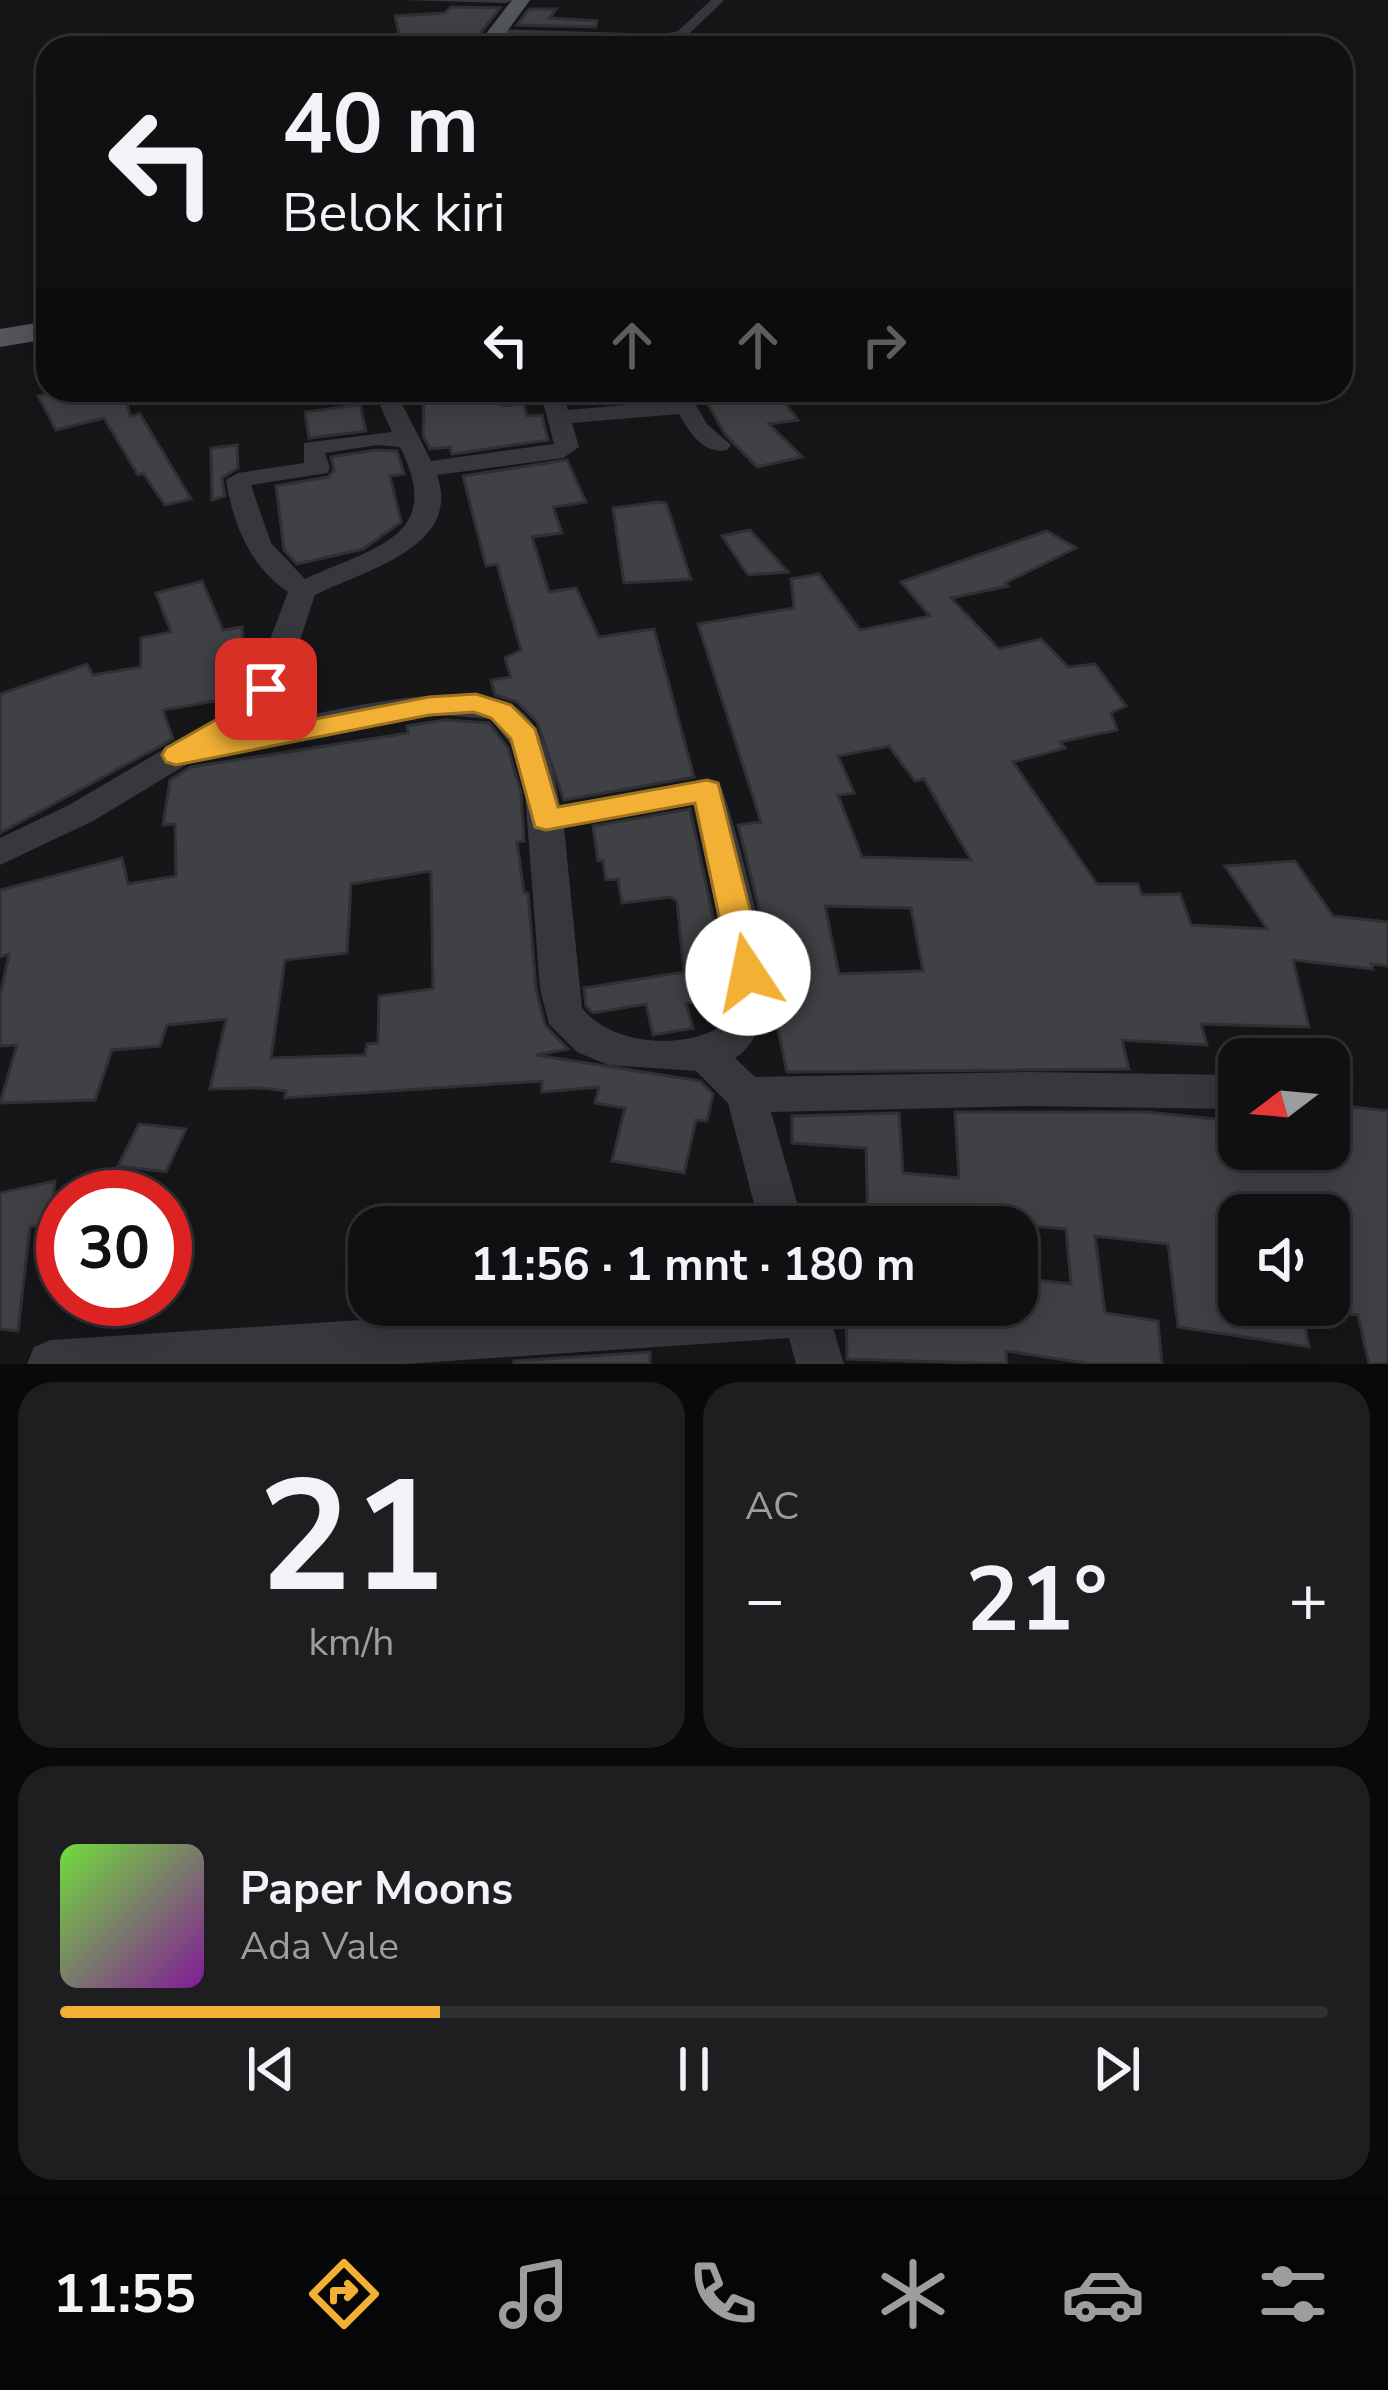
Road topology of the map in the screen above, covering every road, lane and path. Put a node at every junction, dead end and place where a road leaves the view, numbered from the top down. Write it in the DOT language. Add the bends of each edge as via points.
graph roads {
  1 [pos="410,0"];
  2 [pos="506,0"];
  3 [pos="521,0"];
  4 [pos="718,0"];
  5 [pos="493,36"];
  6 [pos="673,36"];
  7 [pos="36,332"];
  8 [pos="0,338"];
  9 [pos="389,402"];
  10 [pos="556,402"];
  11 [pos="655,402"];
  12 [pos="682,402"];
  13 [pos="562,417"];
  14 [pos="406,442"];
  15 [pos="719,446"];
  16 [pos="421,470"];
  17 [pos="303,590"];
  18 [pos="176,755"];
  19 [pos="546,819"];
  20 [pos="0,853"];
  21 [pos="706,1055"];
  22 [pos="1218,1092"];
  23 [pos="746,1095"];
  24 [pos="776,1206"];
  25 [pos="581,1326"];
  26 [pos="809,1326"];
  27 [pos="51,1364"];
  28 [pos="820,1364"];
  1 -- 2 [label="street"];
  3 -- 5 [label="main road"];
  4 -- 6 [label="street"];
  7 -- 8 [label="main road"];
  9 -- 14 [label="street"];
  10 -- 13 [label="street"];
  11 -- 13 [label="street"];
  12 -- 15 [label="street"];
  13 -- 16 [label="street" via="567,447 555,453"];
  14 -- 16 [label="street"];
  14 -- 17 [label="street" via="312,448 319,468 238,480 274,572"];
  16 -- 17 [label="street" via="430,508 415,535"];
  17 -- 18 [label="street" via="266,689 245,716"];
  18 -- 19 [label="street" via="476,703 501,712 525,736"];
  18 -- 20 [label="street"];
  19 -- 21 [label="street" via="562,1013 578,1036 611,1052"];
  19 -- 21 [label="street" via="707,790 748,973 738,1036"];
  21 -- 23 [label="street"];
  22 -- 23 [label="street"];
  23 -- 24 [label="street"];
  25 -- 27 [label="street"];
  26 -- 28 [label="street"];
}
